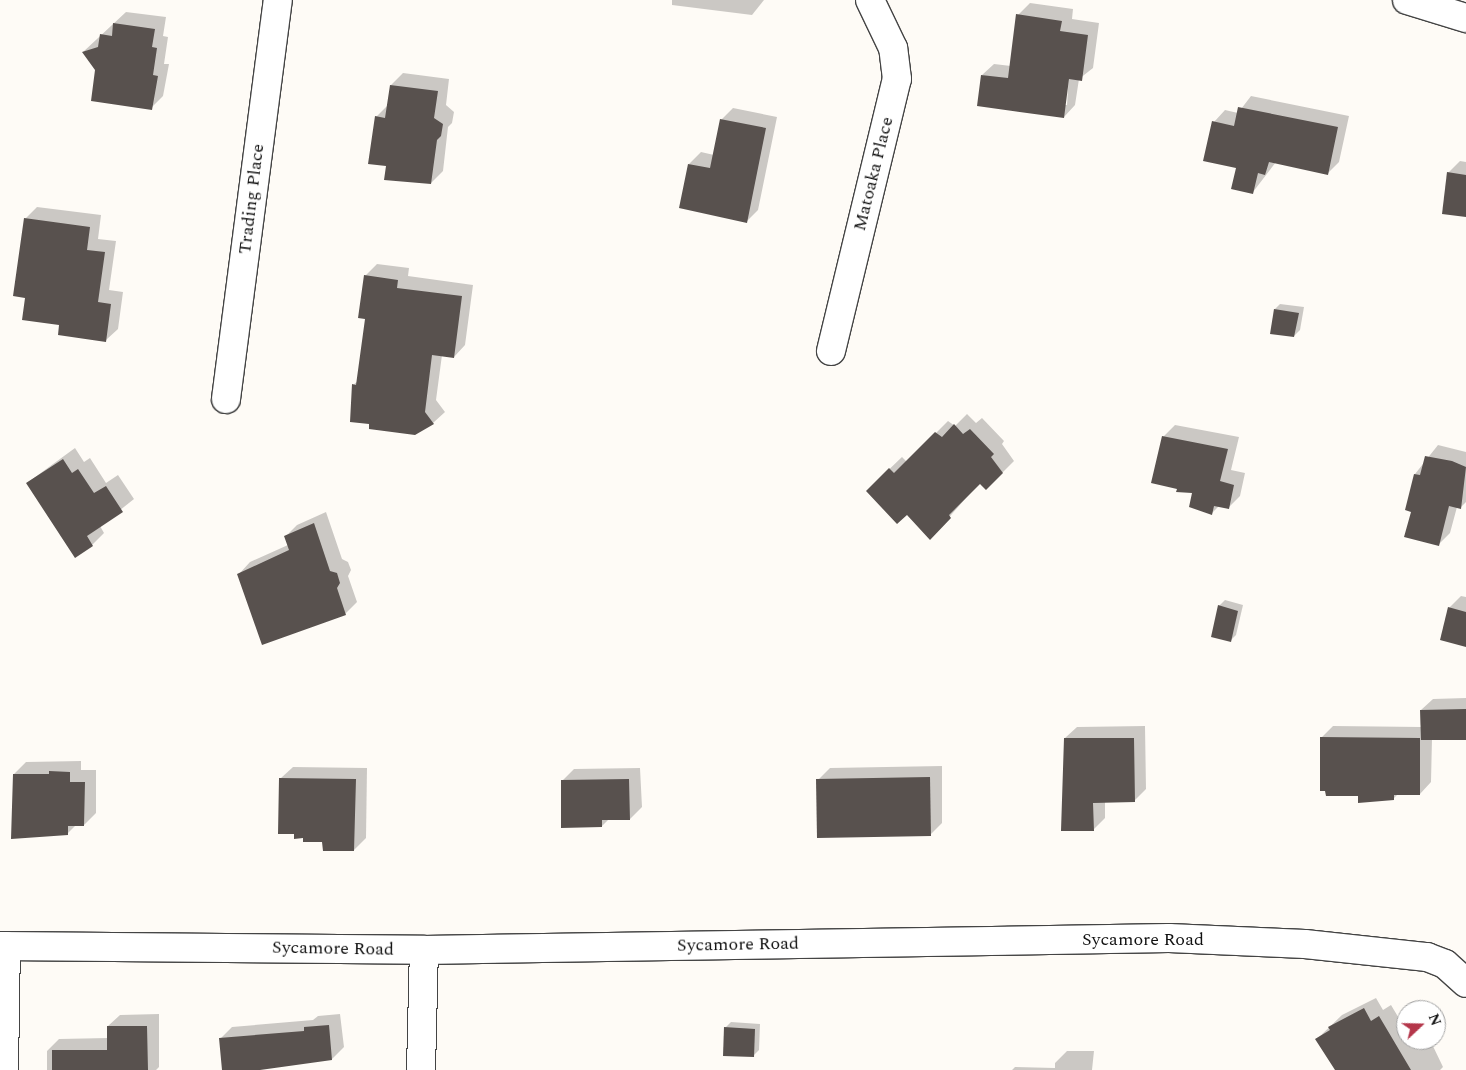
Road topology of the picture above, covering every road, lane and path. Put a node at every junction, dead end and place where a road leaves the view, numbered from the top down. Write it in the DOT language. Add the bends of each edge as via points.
graph roads {
  1 [pos="278,0"];
  2 [pos="870,0"];
  3 [pos="1407,0"];
  4 [pos="1466,18"];
  5 [pos="831,351"];
  6 [pos="226,398"];
  7 [pos="3,946"];
  8 [pos="424,950"];
  9 [pos="1466,983"];
  10 [pos="4,1070"];
  11 [pos="421,1070"];
  1 -- 6 [label="street, Trading Place"];
  2 -- 5 [label="street, Matoaka Place" via="894,48 898,79"];
  3 -- 4 [label="street"];
  7 -- 8 [label="street, Sycamore Road"];
  7 -- 10 [label="street"];
  8 -- 9 [label="street, Sycamore Road" via="1169,938 1305,944 1427,957 1445,964"];
  8 -- 11 [label="street"];
}
